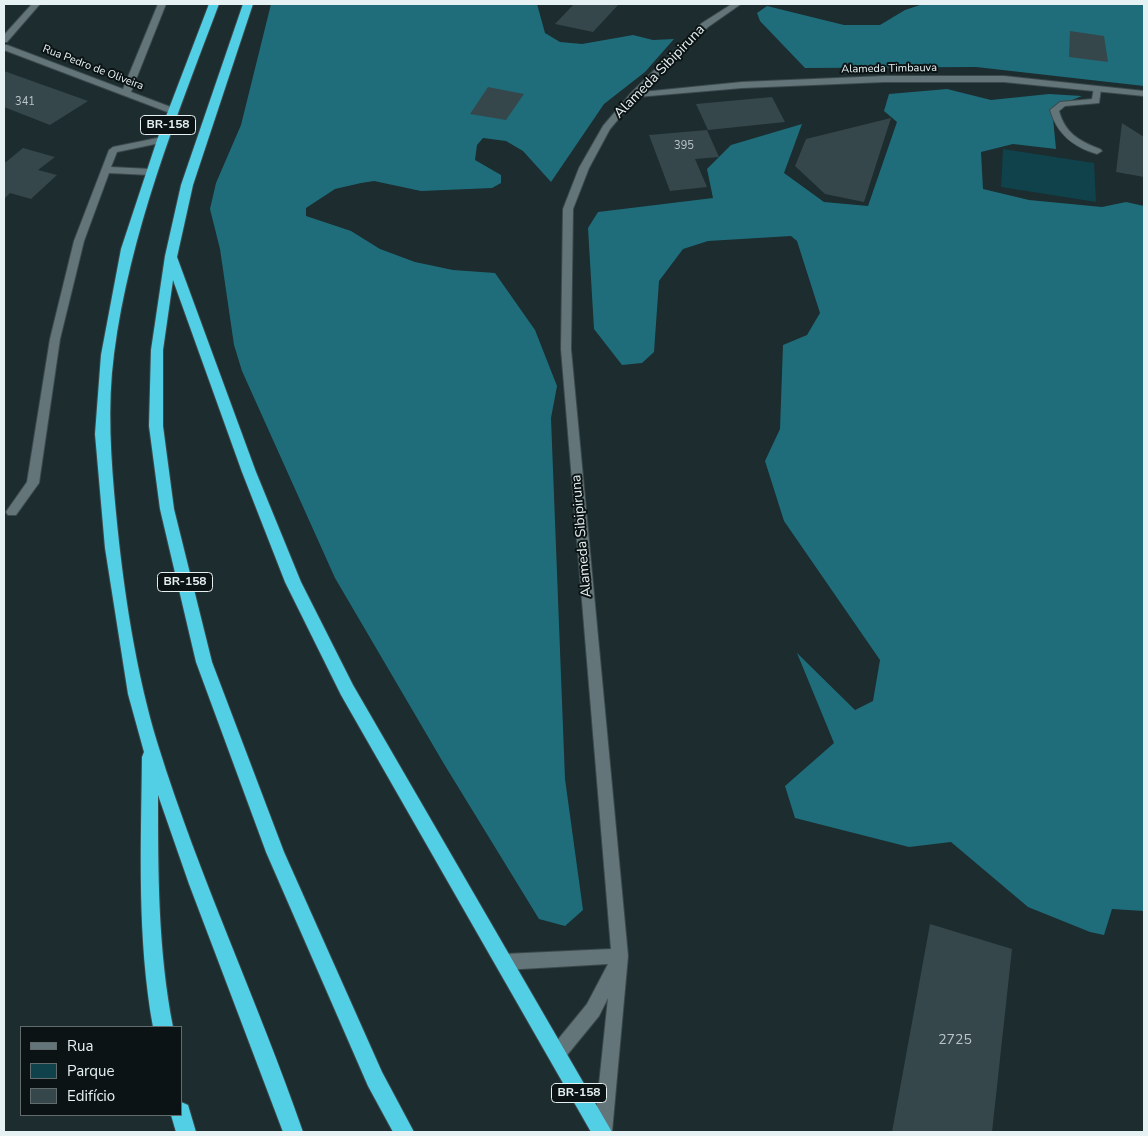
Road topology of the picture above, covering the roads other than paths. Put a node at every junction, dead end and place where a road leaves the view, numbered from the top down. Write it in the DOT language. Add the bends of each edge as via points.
graph roads {
  1 [pos="36,4"];
  2 [pos="162,4"];
  3 [pos="214,4"];
  4 [pos="248,4"];
  5 [pos="736,4"];
  6 [pos="4,40"];
  7 [pos="4,47"];
  8 [pos="1097,89"];
  9 [pos="126,93"];
  10 [pos="1144,94"];
  11 [pos="634,95"];
  12 [pos="173,110"];
  13 [pos="162,140"];
  14 [pos="1097,151"];
  15 [pos="105,170"];
  16 [pos="150,172"];
  17 [pos="171,256"];
  18 [pos="12,512"];
  19 [pos="150,746"];
  20 [pos="620,956"];
  21 [pos="504,962"];
  22 [pos="163,1026"];
  23 [pos="557,1054"];
  24 [pos="182,1116"];
  25 [pos="186,1132"];
  26 [pos="293,1132"];
  27 [pos="404,1132"];
  28 [pos="603,1132"];
  1 -- 6 [label="street"];
  2 -- 9 [label="street"];
  3 -- 12 [label="highway, BR-158"];
  4 -- 17 [label="highway, BR-158" via="187,185"];
  5 -- 11 [label="street, Alameda Sibipiruna" via="706,25"];
  7 -- 9 [label="street, Rua Pedro de Oliveira"];
  8 -- 10 [label="street, Alameda Timbauva"];
  8 -- 11 [label="street, Alameda Timbauva" via="1004,79 884,79 742,85"];
  8 -- 14 [label="street" via="1096,101 1064,104 1054,110 1058,125 1074,142"];
  9 -- 12 [label="street, Rua Pedro de Oliveira"];
  11 -- 20 [label="street, Alameda Sibipiruna" via="606,128 584,168 568,209 565,327"];
  12 -- 13 [label="highway, BR-158"];
  13 -- 15 [label="street" via="113,150"];
  13 -- 16 [label="highway, BR-158"];
  15 -- 16 [label="street"];
  15 -- 18 [label="street" via="79,240 55,340 33,483"];
  16 -- 19 [label="highway, BR-158" via="127,249 107,355 102,434 112,548 136,694"];
  17 -- 21 [label="highway, BR-158" via="249,472 293,582 347,690"];
  17 -- 27 [label="highway, BR-158" via="157,350 156,426 167,509 204,662 275,852 375,1079"];
  19 -- 22 [label="highway, BR-158" via="150,922 153,975"];
  19 -- 26 [label="highway, BR-158" via="198,884"];
  20 -- 21 [label="street"];
  20 -- 23 [label="street" via="593,1010"];
  20 -- 28 [label="street, Alameda Sibipiruna"];
  21 -- 23 [label="highway, BR-158"];
  23 -- 28 [label="highway, BR-158"];
  24 -- 25 [label="highway"];
}
